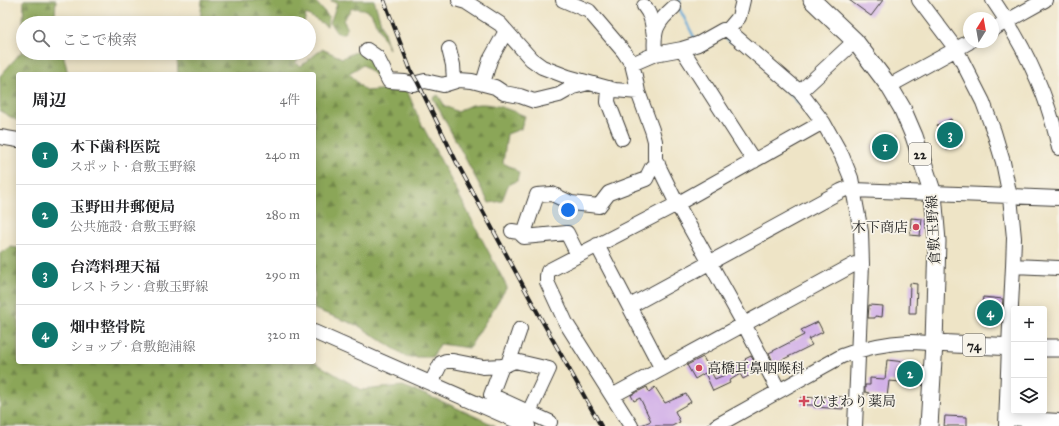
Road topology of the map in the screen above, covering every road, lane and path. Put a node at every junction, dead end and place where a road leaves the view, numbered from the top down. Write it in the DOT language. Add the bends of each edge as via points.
graph roads {
  1 [pos="563,0"];
  2 [pos="743,0"];
  3 [pos="812,0"];
  4 [pos="919,0"];
  5 [pos="993,0"];
  6 [pos="1045,0"];
  7 [pos="464,1"];
  8 [pos="644,6"];
  9 [pos="674,7"];
  10 [pos="1007,21"];
  11 [pos="999,26"];
  12 [pos="728,30"];
  13 [pos="506,31"];
  14 [pos="654,38"];
  15 [pos="855,41"];
  16 [pos="963,45"];
  17 [pos="449,49"];
  18 [pos="682,49"];
  19 [pos="956,49"];
  20 [pos="367,50"];
  21 [pos="656,54"];
  22 [pos="632,64"];
  23 [pos="454,81"];
  24 [pos="588,83"];
  25 [pos="483,84"];
  26 [pos="890,86"];
  27 [pos="609,88"];
  28 [pos="638,92"];
  29 [pos="800,92"];
  30 [pos="823,122"];
  31 [pos="1057,130"];
  32 [pos="0,137"];
  33 [pos="622,138"];
  34 [pos="16,140"];
  35 [pos="1059,148"];
  36 [pos="754,161"];
  37 [pos="658,164"];
  38 [pos="854,188"];
  39 [pos="933,194"];
  40 [pos="1010,197"];
  41 [pos="1059,198"];
  42 [pos="677,204"];
  43 [pos="597,245"];
  44 [pos="578,255"];
  45 [pos="710,262"];
  46 [pos="862,264"];
  47 [pos="1014,266"];
  48 [pos="1059,268"];
  49 [pos="630,306"];
  50 [pos="744,324"];
  51 [pos="520,329"];
  52 [pos="316,333"];
  53 [pos="1012,342"];
  54 [pos="934,344"];
  55 [pos="1011,346"];
  56 [pos="1047,348"];
  57 [pos="1059,348"];
  58 [pos="858,350"];
  59 [pos="1011,361"];
  60 [pos="505,365"];
  61 [pos="662,369"];
  62 [pos="431,383"];
  63 [pos="779,391"];
  64 [pos="612,396"];
  65 [pos="529,412"];
  66 [pos="1059,421"];
  67 [pos="550,422"];
  68 [pos="1007,422"];
  69 [pos="528,426"];
  70 [pos="631,426"];
  71 [pos="716,426"];
  72 [pos="855,426"];
  73 [pos="929,426"];
  1 -- 22 [label="street" via="589,11"];
  2 -- 12 [label="street" via="739,17"];
  3 -- 15 [label="main road, 倉敷玉野線 / 22"];
  4 -- 19 [label="street"];
  5 -- 10 [label="street"];
  6 -- 10 [label="street"];
  7 -- 13 [label="street" via="500,24"];
  8 -- 14 [label="street" via="652,20"];
  9 -- 14 [label="street" via="664,16"];
  10 -- 11 [label="street"];
  10 -- 31 [label="street" via="1038,79"];
  12 -- 18 [label="street"];
  12 -- 29 [label="street"];
  13 -- 24 [label="street" via="542,67"];
  13 -- 25 [label="street" via="490,60"];
  14 -- 21 [label="street"];
  15 -- 26 [label="main road, 倉敷玉野線 / 22"];
  15 -- 29 [label="street"];
  16 -- 19 [label="street"];
  17 -- 23 [label="street"];
  18 -- 21 [label="street"];
  18 -- 36 [label="street"];
  19 -- 26 [label="street"];
  19 -- 40 [label="street" via="983,102 1003,162"];
  20 -- 23 [label="street" via="377,57 389,81 413,84 425,81 443,85"];
  21 -- 22 [label="street"];
  22 -- 28 [label="street"];
  23 -- 25 [label="street"];
  24 -- 25 [label="street" via="530,106 520,96"];
  24 -- 27 [label="street"];
  26 -- 39 [label="main road, 倉敷玉野線 / 22" via="914,136"];
  27 -- 28 [label="street"];
  27 -- 33 [label="street" via="608,102"];
  28 -- 37 [label="street" via="652,130 655,159"];
  29 -- 30 [label="street"];
  30 -- 36 [label="street"];
  30 -- 38 [label="street" via="842,156"];
  31 -- 35 [label="street"];
  32 -- 34 [label="street"];
  36 -- 42 [label="street"];
  37 -- 42 [label="street"];
  37 -- 44 [label="street" via="652,167 646,179 609,193 599,206 571,203 552,194 537,195 517,234 524,237 567,233"];
  38 -- 39 [label="street"];
  38 -- 45 [label="street" via="841,191"];
  38 -- 46 [label="street" via="861,232"];
  39 -- 40 [label="street"];
  39 -- 54 [label="main road, 倉敷玉野線 / 22" via="937,241"];
  40 -- 41 [label="street"];
  40 -- 47 [label="street"];
  42 -- 43 [label="street"];
  42 -- 45 [label="street"];
  43 -- 44 [label="street"];
  43 -- 49 [label="street"];
  44 -- 64 [label="street" via="548,272 547,282 566,322"];
  45 -- 49 [label="street"];
  45 -- 50 [label="street"];
  46 -- 50 [label="street" via="855,264"];
  46 -- 58 [label="street"];
  47 -- 48 [label="street"];
  47 -- 53 [label="street"];
  49 -- 61 [label="street"];
  50 -- 61 [label="street"];
  50 -- 63 [label="street"];
  51 -- 60 [label="street"];
  52 -- 62 [label="street"];
  54 -- 55 [label="main road, 74"];
  54 -- 58 [label="street" via="909,342"];
  54 -- 73 [label="main road, 倉敷玉野線 / 22"];
  56 -- 57 [label="main road"];
  58 -- 63 [label="street" via="842,356"];
  58 -- 72 [label="street"];
  59 -- 68 [label="street"];
  60 -- 62 [label="street" via="483,367 446,361 441,363"];
  60 -- 65 [label="street" via="491,396"];
  60 -- 65 [label="street" via="515,361 548,369"];
  61 -- 64 [label="street"];
  62 -- 69 [label="street"];
  63 -- 71 [label="street"];
  64 -- 70 [label="street"];
  65 -- 67 [label="street"];
  66 -- 68 [label="street"];
}
